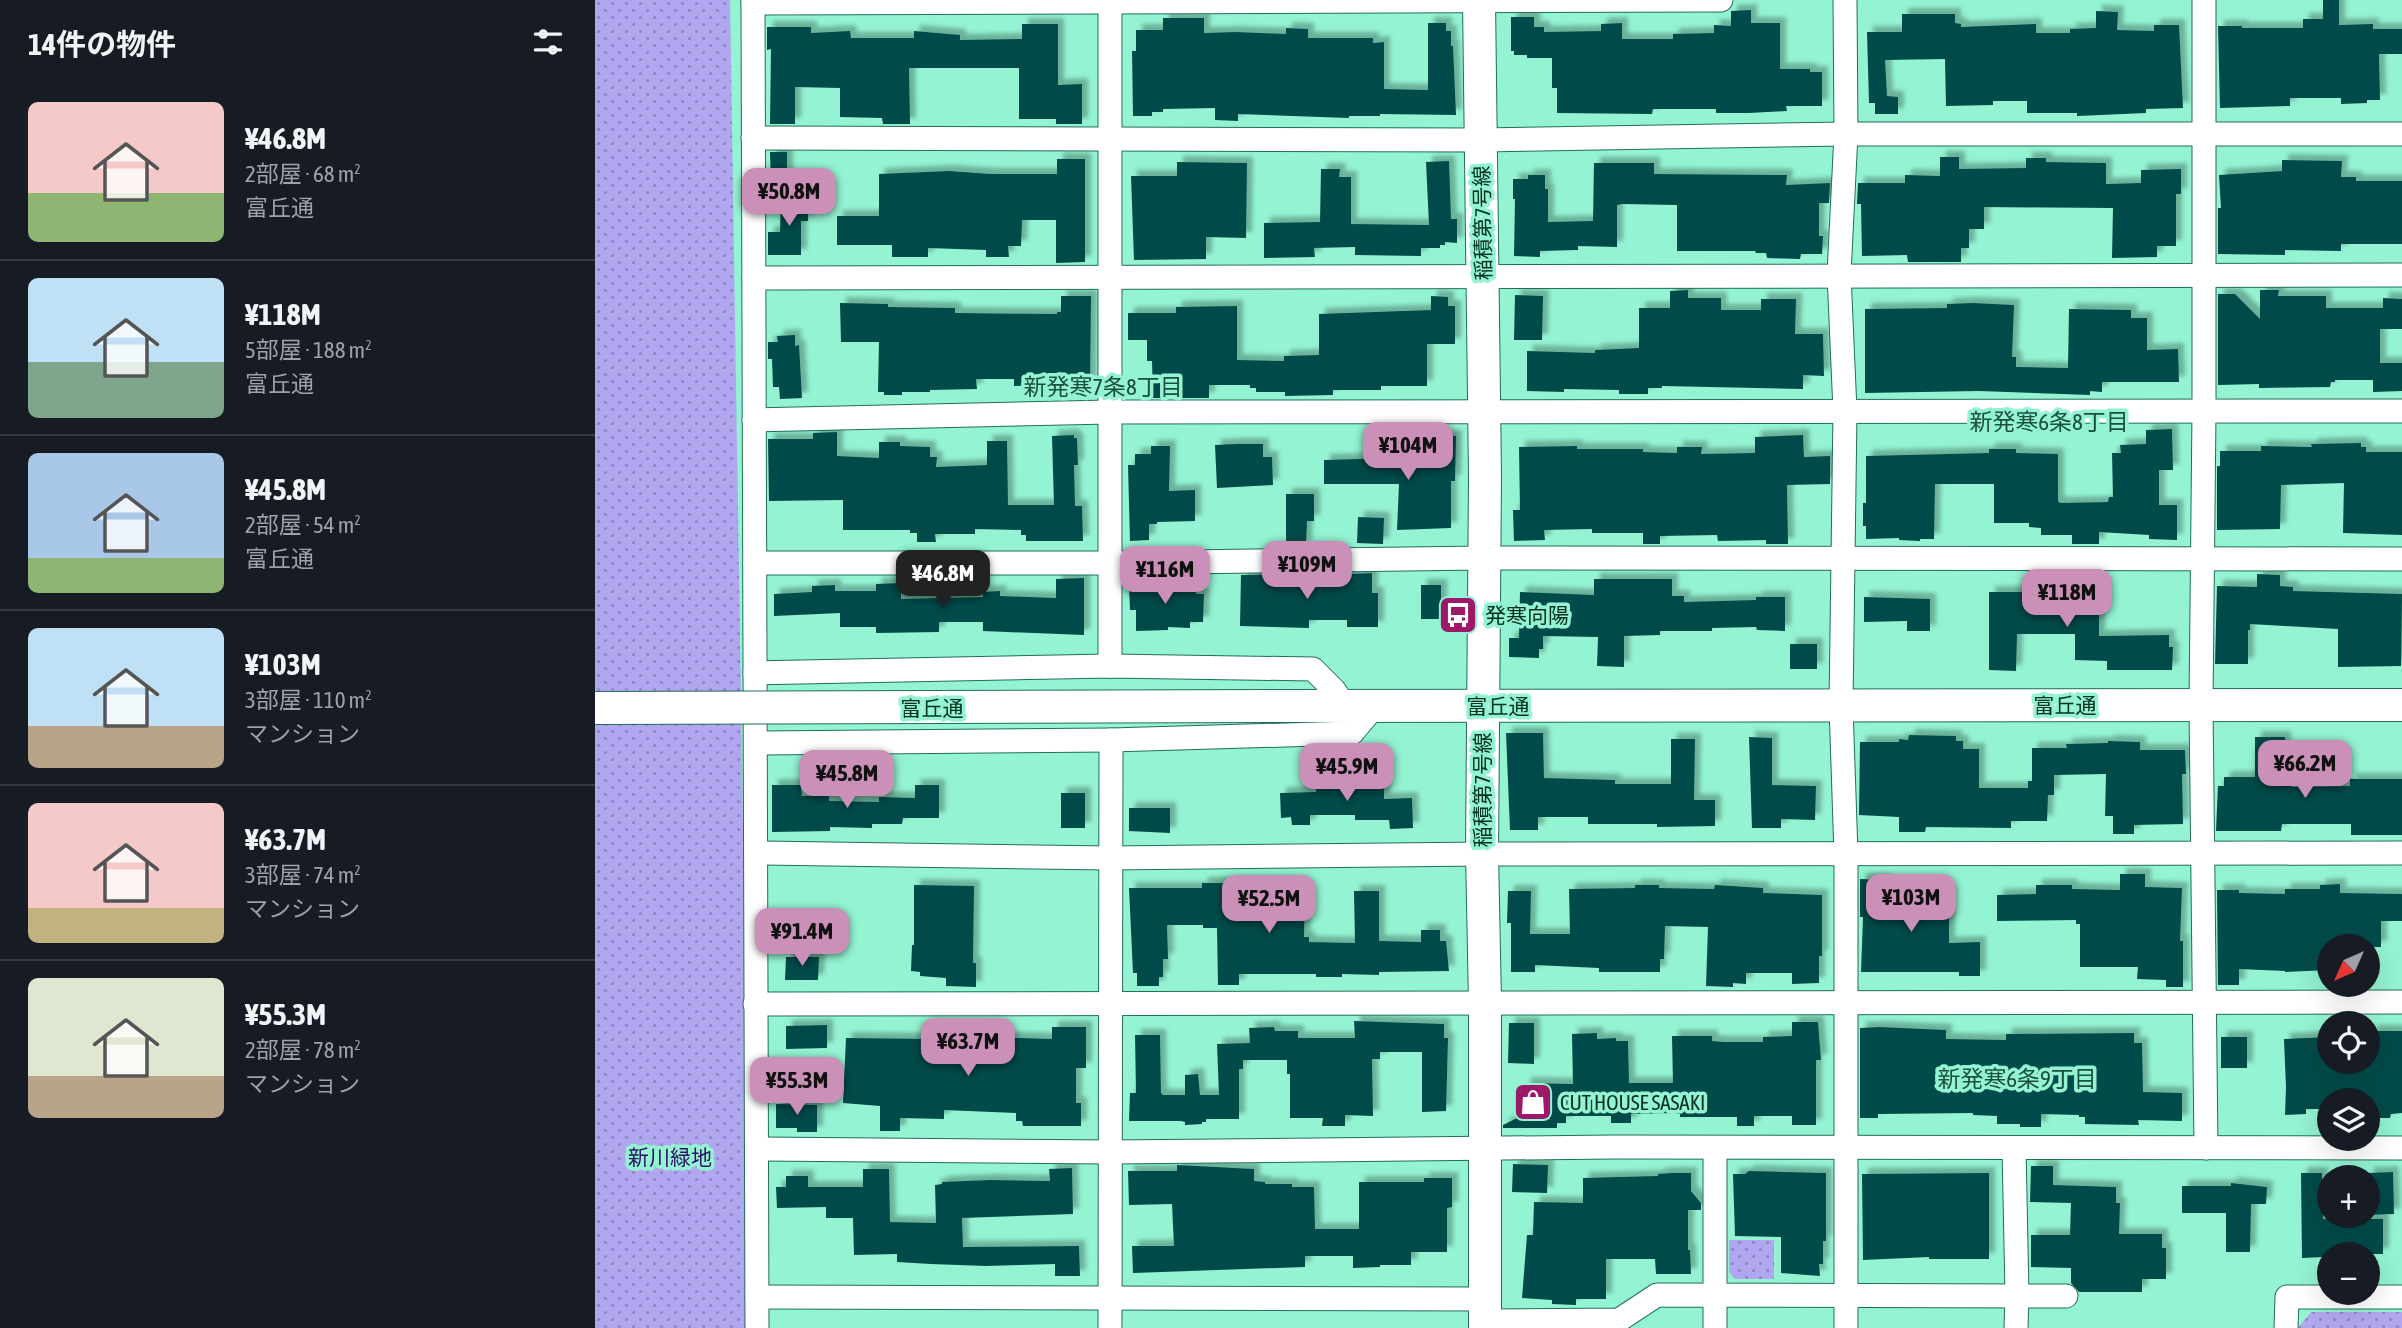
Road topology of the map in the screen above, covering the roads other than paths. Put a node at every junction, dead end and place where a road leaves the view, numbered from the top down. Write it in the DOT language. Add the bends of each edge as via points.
graph roads {
  1 [pos="1708,0"];
  2 [pos="1721,0"];
  3 [pos="1845,0"];
  4 [pos="2204,0"];
  5 [pos="1110,1"];
  6 [pos="1479,1"];
  7 [pos="753,2"];
  8 [pos="1846,134"];
  9 [pos="2402,134"];
  10 [pos="2205,135"];
  11 [pos="753,138"];
  12 [pos="1110,139"];
  13 [pos="1481,140"];
  14 [pos="1482,275"];
  15 [pos="1839,275"];
  16 [pos="2204,275"];
  17 [pos="2402,275"];
  18 [pos="754,278"];
  19 [pos="1110,278"];
  20 [pos="1845,411"];
  21 [pos="2204,411"];
  22 [pos="2402,411"];
  23 [pos="1110,412"];
  24 [pos="1484,413"];
  25 [pos="754,420"];
  26 [pos="1484,558"];
  27 [pos="1844,559"];
  28 [pos="2203,559"];
  29 [pos="2402,559"];
  30 [pos="755,563"];
  31 [pos="1110,563"];
  32 [pos="1110,666"];
  33 [pos="755,673"];
  34 [pos="2201,705"];
  35 [pos="2402,705"];
  36 [pos="1360,706"];
  37 [pos="1483,706"];
  38 [pos="1841,706"];
  39 [pos="595,709"];
  40 [pos="1111,740"];
  41 [pos="756,743"];
  42 [pos="756,853"];
  43 [pos="2203,853"];
  44 [pos="2402,853"];
  45 [pos="1482,854"];
  46 [pos="1846,854"];
  47 [pos="1110,858"];
  48 [pos="1112,1002"];
  49 [pos="1485,1002"];
  50 [pos="1846,1002"];
  51 [pos="2205,1002"];
  52 [pos="2402,1002"];
  53 [pos="755,1004"];
  54 [pos="1485,1148"];
  55 [pos="1715,1148"];
  56 [pos="1846,1148"];
  57 [pos="2014,1148"];
  58 [pos="2206,1148"];
  59 [pos="2402,1148"];
  60 [pos="757,1149"];
  61 [pos="1110,1152"];
  62 [pos="1846,1294"];
  63 [pos="2017,1294"];
  64 [pos="1714,1295"];
  65 [pos="2066,1296"];
  66 [pos="757,1297"];
  67 [pos="1110,1297"];
  68 [pos="2402,1297"];
  69 [pos="1485,1316"];
  70 [pos="757,1328"];
  71 [pos="1110,1328"];
  72 [pos="1715,1328"];
  73 [pos="1846,1328"];
  74 [pos="2015,1328"];
  75 [pos="2286,1328"];
  1 -- 2 [label="street"];
  1 -- 6 [label="street"];
  3 -- 8 [label="street"];
  4 -- 10 [label="street"];
  5 -- 6 [label="street"];
  5 -- 7 [label="street"];
  5 -- 12 [label="street"];
  6 -- 13 [label="street, 稲積第7号線"];
  7 -- 11 [label="street"];
  8 -- 10 [label="street"];
  8 -- 13 [label="street"];
  8 -- 15 [label="street"];
  9 -- 10 [label="street"];
  10 -- 16 [label="street"];
  11 -- 12 [label="street"];
  11 -- 18 [label="street"];
  12 -- 13 [label="street"];
  12 -- 19 [label="street"];
  13 -- 14 [label="street, 稲積第7号線"];
  14 -- 15 [label="street"];
  14 -- 19 [label="street"];
  14 -- 24 [label="street, 稲積第7号線"];
  15 -- 16 [label="street"];
  15 -- 20 [label="street"];
  16 -- 17 [label="street"];
  16 -- 21 [label="street"];
  18 -- 19 [label="street"];
  18 -- 25 [label="street"];
  19 -- 23 [label="street"];
  20 -- 21 [label="street"];
  20 -- 24 [label="street"];
  20 -- 27 [label="street"];
  21 -- 22 [label="street"];
  21 -- 28 [label="street"];
  23 -- 24 [label="street"];
  23 -- 25 [label="street"];
  23 -- 31 [label="street"];
  24 -- 26 [label="street, 稲積第7号線"];
  25 -- 30 [label="street"];
  26 -- 27 [label="street"];
  26 -- 31 [label="street"];
  26 -- 37 [label="street, 稲積第7号線"];
  27 -- 28 [label="street"];
  27 -- 38 [label="street"];
  28 -- 29 [label="street"];
  28 -- 34 [label="street"];
  30 -- 31 [label="street"];
  30 -- 33 [label="street"];
  31 -- 32 [label="street"];
  32 -- 33 [label="street"];
  32 -- 36 [label="street" via="1313,669 1334,690"];
  33 -- 41 [label="street"];
  34 -- 35 [label="street, 富丘通"];
  34 -- 38 [label="street, 富丘通"];
  34 -- 43 [label="street"];
  36 -- 37 [label="street, 富丘通"];
  36 -- 39 [label="street, 富丘通, bridge"];
  36 -- 40 [label="street" via="1352,733"];
  37 -- 38 [label="street, 富丘通"];
  37 -- 45 [label="street, 稲積第7号線"];
  38 -- 46 [label="street"];
  40 -- 41 [label="street"];
  40 -- 47 [label="street"];
  41 -- 42 [label="street"];
  42 -- 47 [label="street"];
  42 -- 53 [label="street"];
  43 -- 44 [label="street"];
  43 -- 46 [label="street"];
  43 -- 51 [label="street"];
  45 -- 46 [label="street"];
  45 -- 47 [label="street"];
  45 -- 49 [label="street, 稲積第7号線"];
  46 -- 50 [label="street"];
  47 -- 48 [label="street"];
  48 -- 49 [label="street"];
  48 -- 53 [label="street"];
  48 -- 61 [label="street"];
  49 -- 50 [label="street"];
  49 -- 54 [label="street, 稲積第7号線"];
  50 -- 51 [label="street"];
  50 -- 56 [label="street"];
  51 -- 52 [label="street"];
  51 -- 58 [label="street"];
  53 -- 60 [label="street"];
  54 -- 55 [label="street"];
  54 -- 61 [label="street"];
  54 -- 69 [label="street, 稲積第7号線"];
  55 -- 56 [label="street"];
  55 -- 64 [label="street"];
  56 -- 57 [label="street"];
  56 -- 62 [label="street"];
  57 -- 58 [label="street"];
  57 -- 63 [label="street"];
  58 -- 59 [label="street"];
  60 -- 61 [label="street"];
  60 -- 66 [label="street"];
  61 -- 67 [label="street"];
  62 -- 63 [label="street"];
  62 -- 64 [label="street"];
  62 -- 73 [label="street"];
  63 -- 65 [label="street"];
  63 -- 74 [label="street"];
  64 -- 69 [label="street" via="1657,1295 1619,1320"];
  64 -- 72 [label="street"];
  66 -- 67 [label="street"];
  66 -- 70 [label="street"];
  67 -- 69 [label="street"];
  67 -- 71 [label="street"];
  68 -- 75 [label="street" via="2287,1297"];
}
